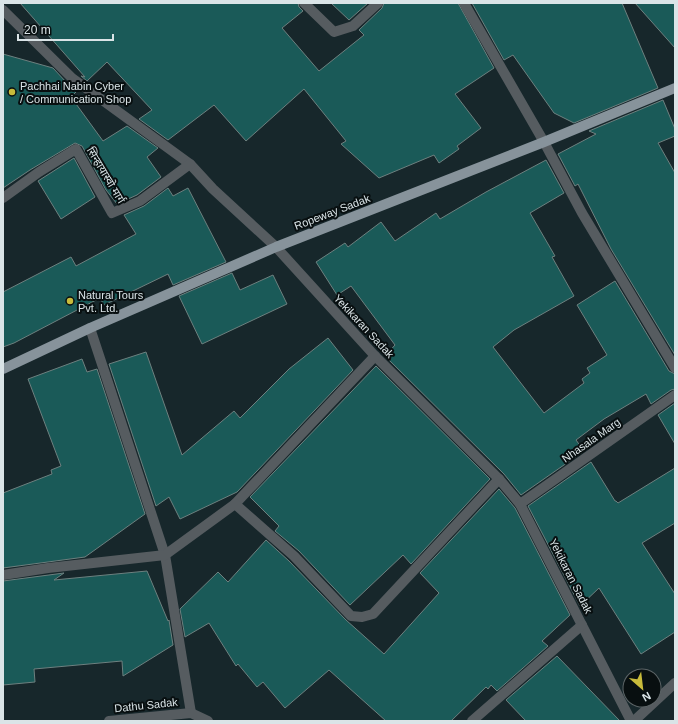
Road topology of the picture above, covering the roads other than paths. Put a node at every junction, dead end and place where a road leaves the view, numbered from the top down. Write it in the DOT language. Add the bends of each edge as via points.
graph roads {
  1 [pos="305,3"];
  2 [pos="378,3"];
  3 [pos="464,3"];
  4 [pos="5,15"];
  5 [pos="675,88"];
  6 [pos="544,142"];
  7 [pos="190,164"];
  8 [pos="3,198"];
  9 [pos="276,246"];
  10 [pos="90,328"];
  11 [pos="375,356"];
  12 [pos="675,368"];
  13 [pos="3,369"];
  14 [pos="675,395"];
  15 [pos="499,479"];
  16 [pos="235,504"];
  17 [pos="520,504"];
  18 [pos="165,556"];
  19 [pos="3,576"];
  20 [pos="582,625"];
  21 [pos="675,683"];
  22 [pos="191,713"];
  23 [pos="109,721"];
  24 [pos="208,721"];
  25 [pos="472,721"];
  26 [pos="633,721"];
  1 -- 2 [label="street" via="334,32 353,26"];
  3 -- 6 [label="street"];
  4 -- 7 [label="street, Yekikaran Sadak" via="72,78"];
  5 -- 6 [label="main road, Ropeway Sadak"];
  6 -- 9 [label="main road, Ropeway Sadak"];
  6 -- 12 [label="street" via="582,213"];
  7 -- 8 [label="street, सिन्हायास्वो मार्ग" via="140,201 112,214 76,149"];
  7 -- 9 [label="street, Yekikaran Sadak" via="213,189"];
  9 -- 10 [label="main road, Ropeway Sadak"];
  9 -- 11 [label="street, Yekikaran Sadak"];
  10 -- 13 [label="main road, Ropeway Sadak"];
  10 -- 18 [label="street"];
  11 -- 15 [label="street, Yekikaran Sadak"];
  11 -- 16 [label="street"];
  14 -- 17 [label="street, Nhasala Marg"];
  15 -- 16 [label="street" via="373,614 362,617 351,616 294,556"];
  15 -- 17 [label="street, Yekikaran Sadak"];
  16 -- 18 [label="street"];
  17 -- 20 [label="street, Yekikaran Sadak"];
  18 -- 19 [label="street" via="48,568"];
  18 -- 22 [label="street"];
  20 -- 25 [label="street"];
  20 -- 26 [label="street, Yekikaran Sadak"];
  21 -- 26 [label="street"];
  22 -- 23 [label="street, Dathu Sadak"];
  22 -- 24 [label="street, Dathu Sadak"];
}
